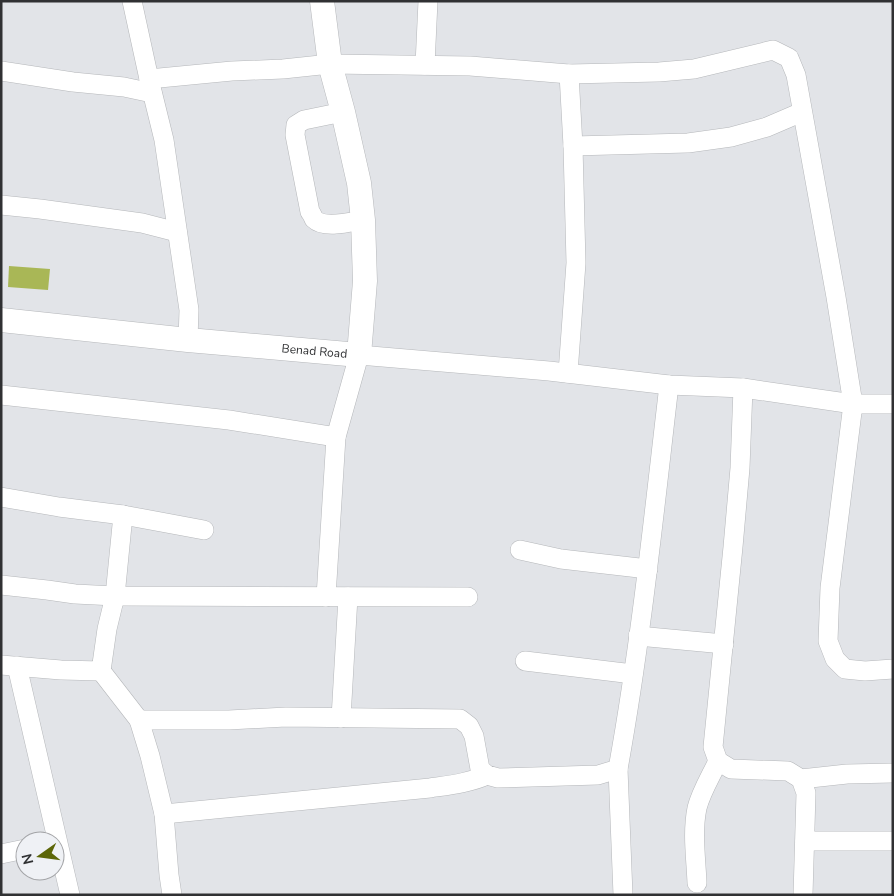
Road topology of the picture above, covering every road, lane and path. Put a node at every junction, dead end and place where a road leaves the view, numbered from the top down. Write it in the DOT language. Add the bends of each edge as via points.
graph roads {
  1 [pos="132,1"];
  2 [pos="322,1"];
  3 [pos="428,1"];
  4 [pos="330,64"];
  5 [pos="425,65"];
  6 [pos="1,71"];
  7 [pos="568,74"];
  8 [pos="151,86"];
  9 [pos="343,112"];
  10 [pos="802,112"];
  11 [pos="573,146"];
  12 [pos="1,205"];
  13 [pos="363,220"];
  14 [pos="177,232"];
  15 [pos="1,320"];
  16 [pos="188,340"];
  17 [pos="359,355"];
  18 [pos="568,373"];
  19 [pos="669,385"];
  20 [pos="743,388"];
  21 [pos="1,395"];
  22 [pos="853,404"];
  23 [pos="893,404"];
  24 [pos="336,437"];
  25 [pos="1,497"];
  26 [pos="123,515"];
  27 [pos="204,530"];
  28 [pos="520,550"];
  29 [pos="648,569"];
  30 [pos="1,585"];
  31 [pos="115,596"];
  32 [pos="326,597"];
  33 [pos="348,597"];
  34 [pos="468,597"];
  35 [pos="638,636"];
  36 [pos="724,644"];
  37 [pos="525,661"];
  38 [pos="9,665"];
  39 [pos="893,669"];
  40 [pos="101,671"];
  41 [pos="633,674"];
  42 [pos="341,718"];
  43 [pos="139,720"];
  44 [pos="718,761"];
  45 [pos="618,769"];
  46 [pos="893,773"];
  47 [pos="487,774"];
  48 [pos="801,779"];
  49 [pos="164,814"];
  50 [pos="53,831"];
  51 [pos="805,841"];
  52 [pos="893,841"];
  53 [pos="15,851"];
  54 [pos="1,854"];
  55 [pos="65,876"];
  56 [pos="697,883"];
  57 [pos="70,895"];
  58 [pos="172,895"];
  59 [pos="623,895"];
  60 [pos="802,895"];
  1 -- 8 [label="street"];
  2 -- 4 [label="main road, Benad Road"];
  3 -- 5 [label="street"];
  4 -- 5 [label="street"];
  4 -- 8 [label="street" via="232,71"];
  4 -- 9 [label="main road, Benad Road"];
  5 -- 7 [label="street"];
  6 -- 8 [label="street" via="73,82"];
  7 -- 10 [label="street" via="694,69 773,50 789,58 796,75"];
  7 -- 11 [label="street"];
  8 -- 14 [label="street" via="164,140"];
  9 -- 13 [label="main road, Benad Road" via="359,182"];
  9 -- 13 [label="street" via="304,120 296,124 295,135 310,212 315,220 329,225"];
  10 -- 11 [label="street" via="767,127 731,137 688,143"];
  10 -- 22 [label="street"];
  11 -- 18 [label="street" via="576,263"];
  12 -- 14 [label="street" via="142,223"];
  13 -- 17 [label="main road, Benad Road" via="365,281"];
  14 -- 16 [label="street" via="189,310"];
  15 -- 16 [label="main road, Benad Road"];
  16 -- 17 [label="main road, Benad Road"];
  17 -- 18 [label="street"];
  17 -- 24 [label="street"];
  18 -- 19 [label="street"];
  19 -- 20 [label="street"];
  19 -- 29 [label="street"];
  20 -- 22 [label="street"];
  20 -- 36 [label="street" via="740,468"];
  21 -- 24 [label="street" via="229,420"];
  22 -- 23 [label="street"];
  22 -- 39 [label="street" via="830,588 828,641 835,659 845,669"];
  24 -- 32 [label="street"];
  25 -- 26 [label="street"];
  26 -- 27 [label="street"];
  26 -- 31 [label="street"];
  28 -- 29 [label="street"];
  29 -- 35 [label="street"];
  30 -- 31 [label="street"];
  31 -- 32 [label="street"];
  31 -- 40 [label="street"];
  32 -- 33 [label="street"];
  33 -- 34 [label="street"];
  33 -- 42 [label="street"];
  35 -- 36 [label="street"];
  35 -- 41 [label="street"];
  36 -- 44 [label="street" via="713,747"];
  37 -- 41 [label="street"];
  38 -- 40 [label="street"];
  38 -- 50 [label="street"];
  40 -- 43 [label="street"];
  41 -- 45 [label="street"];
  42 -- 43 [label="street"];
  42 -- 47 [label="street" via="460,720 472,731 480,769"];
  43 -- 49 [label="street"];
  44 -- 48 [label="street" via="730,769 788,771"];
  44 -- 56 [label="street" via="698,807 694,831"];
  45 -- 47 [label="street" via="598,775 498,778"];
  45 -- 59 [label="street"];
  46 -- 48 [label="street"];
  47 -- 49 [label="street" via="476,780 430,788"];
  48 -- 51 [label="street" via="806,793"];
  49 -- 58 [label="street"];
  51 -- 52 [label="street"];
  51 -- 60 [label="street"];
  53 -- 54 [label="street"];
  55 -- 57 [label="street"];
}
